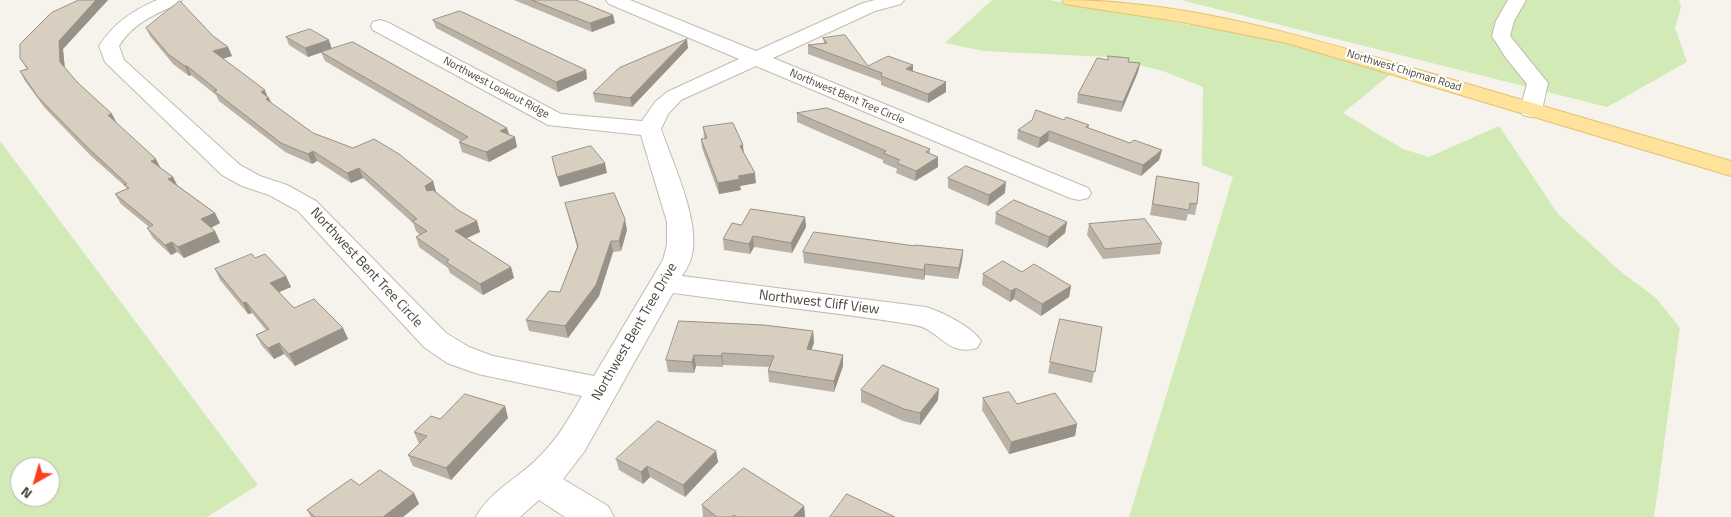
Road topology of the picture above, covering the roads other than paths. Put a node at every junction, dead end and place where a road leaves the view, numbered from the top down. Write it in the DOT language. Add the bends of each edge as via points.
graph roads {
  1 [pos="173,0"];
  2 [pos="615,0"];
  3 [pos="895,0"];
  4 [pos="1071,0"];
  5 [pos="1517,0"];
  6 [pos="873,4"];
  7 [pos="380,26"];
  8 [pos="755,58"];
  9 [pos="1531,110"];
  10 [pos="650,129"];
  11 [pos="1731,170"];
  12 [pos="1079,193"];
  13 [pos="665,283"];
  14 [pos="966,341"];
  15 [pos="602,388"];
  16 [pos="537,481"];
  17 [pos="495,517"];
  18 [pos="595,517"];
  1 -- 15 [label="street, Northwest Bent Tree Circle" via="128,23 113,38 109,46 111,53 115,62 231,170 307,206 435,340 458,355 489,366"];
  2 -- 8 [label="street, Northwest Bent Tree Circle"];
  3 -- 6 [label="street"];
  4 -- 9 [label="main road, Northwest Chipman Road" via="1290,38"];
  5 -- 9 [label="street" via="1501,36 1538,83"];
  6 -- 8 [label="street"];
  7 -- 10 [label="street, Northwest Lookout Ridge" via="556,120"];
  8 -- 10 [label="street" via="665,102"];
  8 -- 12 [label="street, Northwest Bent Tree Circle"];
  9 -- 11 [label="main road, Northwest Chipman Road"];
  10 -- 13 [label="street, Northwest Bent Tree Drive" via="680,222 677,260"];
  13 -- 14 [label="street, Northwest Cliff View" via="926,317"];
  13 -- 15 [label="street, Northwest Bent Tree Drive"];
  15 -- 16 [label="street, Northwest Bent Tree Drive" via="572,443"];
  16 -- 17 [label="street, Northwest Bent Tree Drive"];
  16 -- 18 [label="street"];
}
